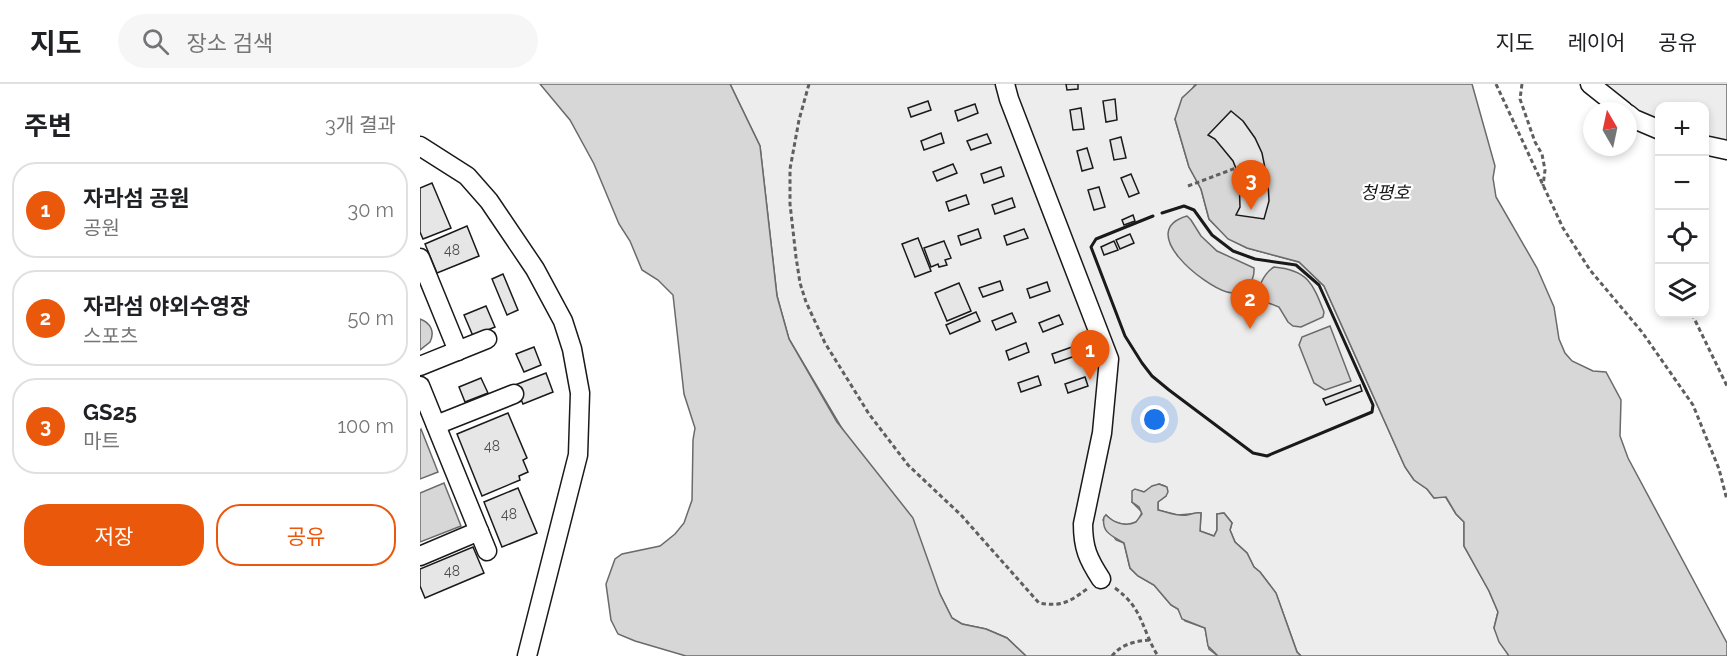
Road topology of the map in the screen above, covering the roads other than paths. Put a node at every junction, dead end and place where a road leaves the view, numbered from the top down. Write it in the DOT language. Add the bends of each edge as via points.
graph roads {
  1 [pos="1005,84"];
  2 [pos="1590,84"];
  3 [pos="1613,102"];
  4 [pos="1637,119"];
  5 [pos="1655,128"];
  6 [pos="420,146"];
  7 [pos="1709,146"];
  8 [pos="1727,150"];
  9 [pos="420,258"];
  10 [pos="487,339"];
  11 [pos="458,351"];
  12 [pos="420,366"];
  13 [pos="420,386"];
  14 [pos="514,394"];
  15 [pos="429,416"];
  16 [pos="479,531"];
  17 [pos="487,551"];
  18 [pos="420,556"];
  19 [pos="1101,579"];
  20 [pos="527,656"];
  1 -- 19 [label="street" via="1108,359 1102,433 1083,532 1088,559"];
  2 -- 3 [label="street"];
  4 -- 5 [label="street"];
  6 -- 20 [label="street" via="466,176 489,201 535,269 563,321 572,349 580,393 578,455"];
  7 -- 8 [label="street"];
  9 -- 11 [label="street"];
  10 -- 11 [label="street"];
  11 -- 12 [label="street"];
  13 -- 15 [label="street"];
  14 -- 15 [label="street"];
  15 -- 16 [label="street"];
  16 -- 17 [label="street"];
  16 -- 18 [label="street"];
}
